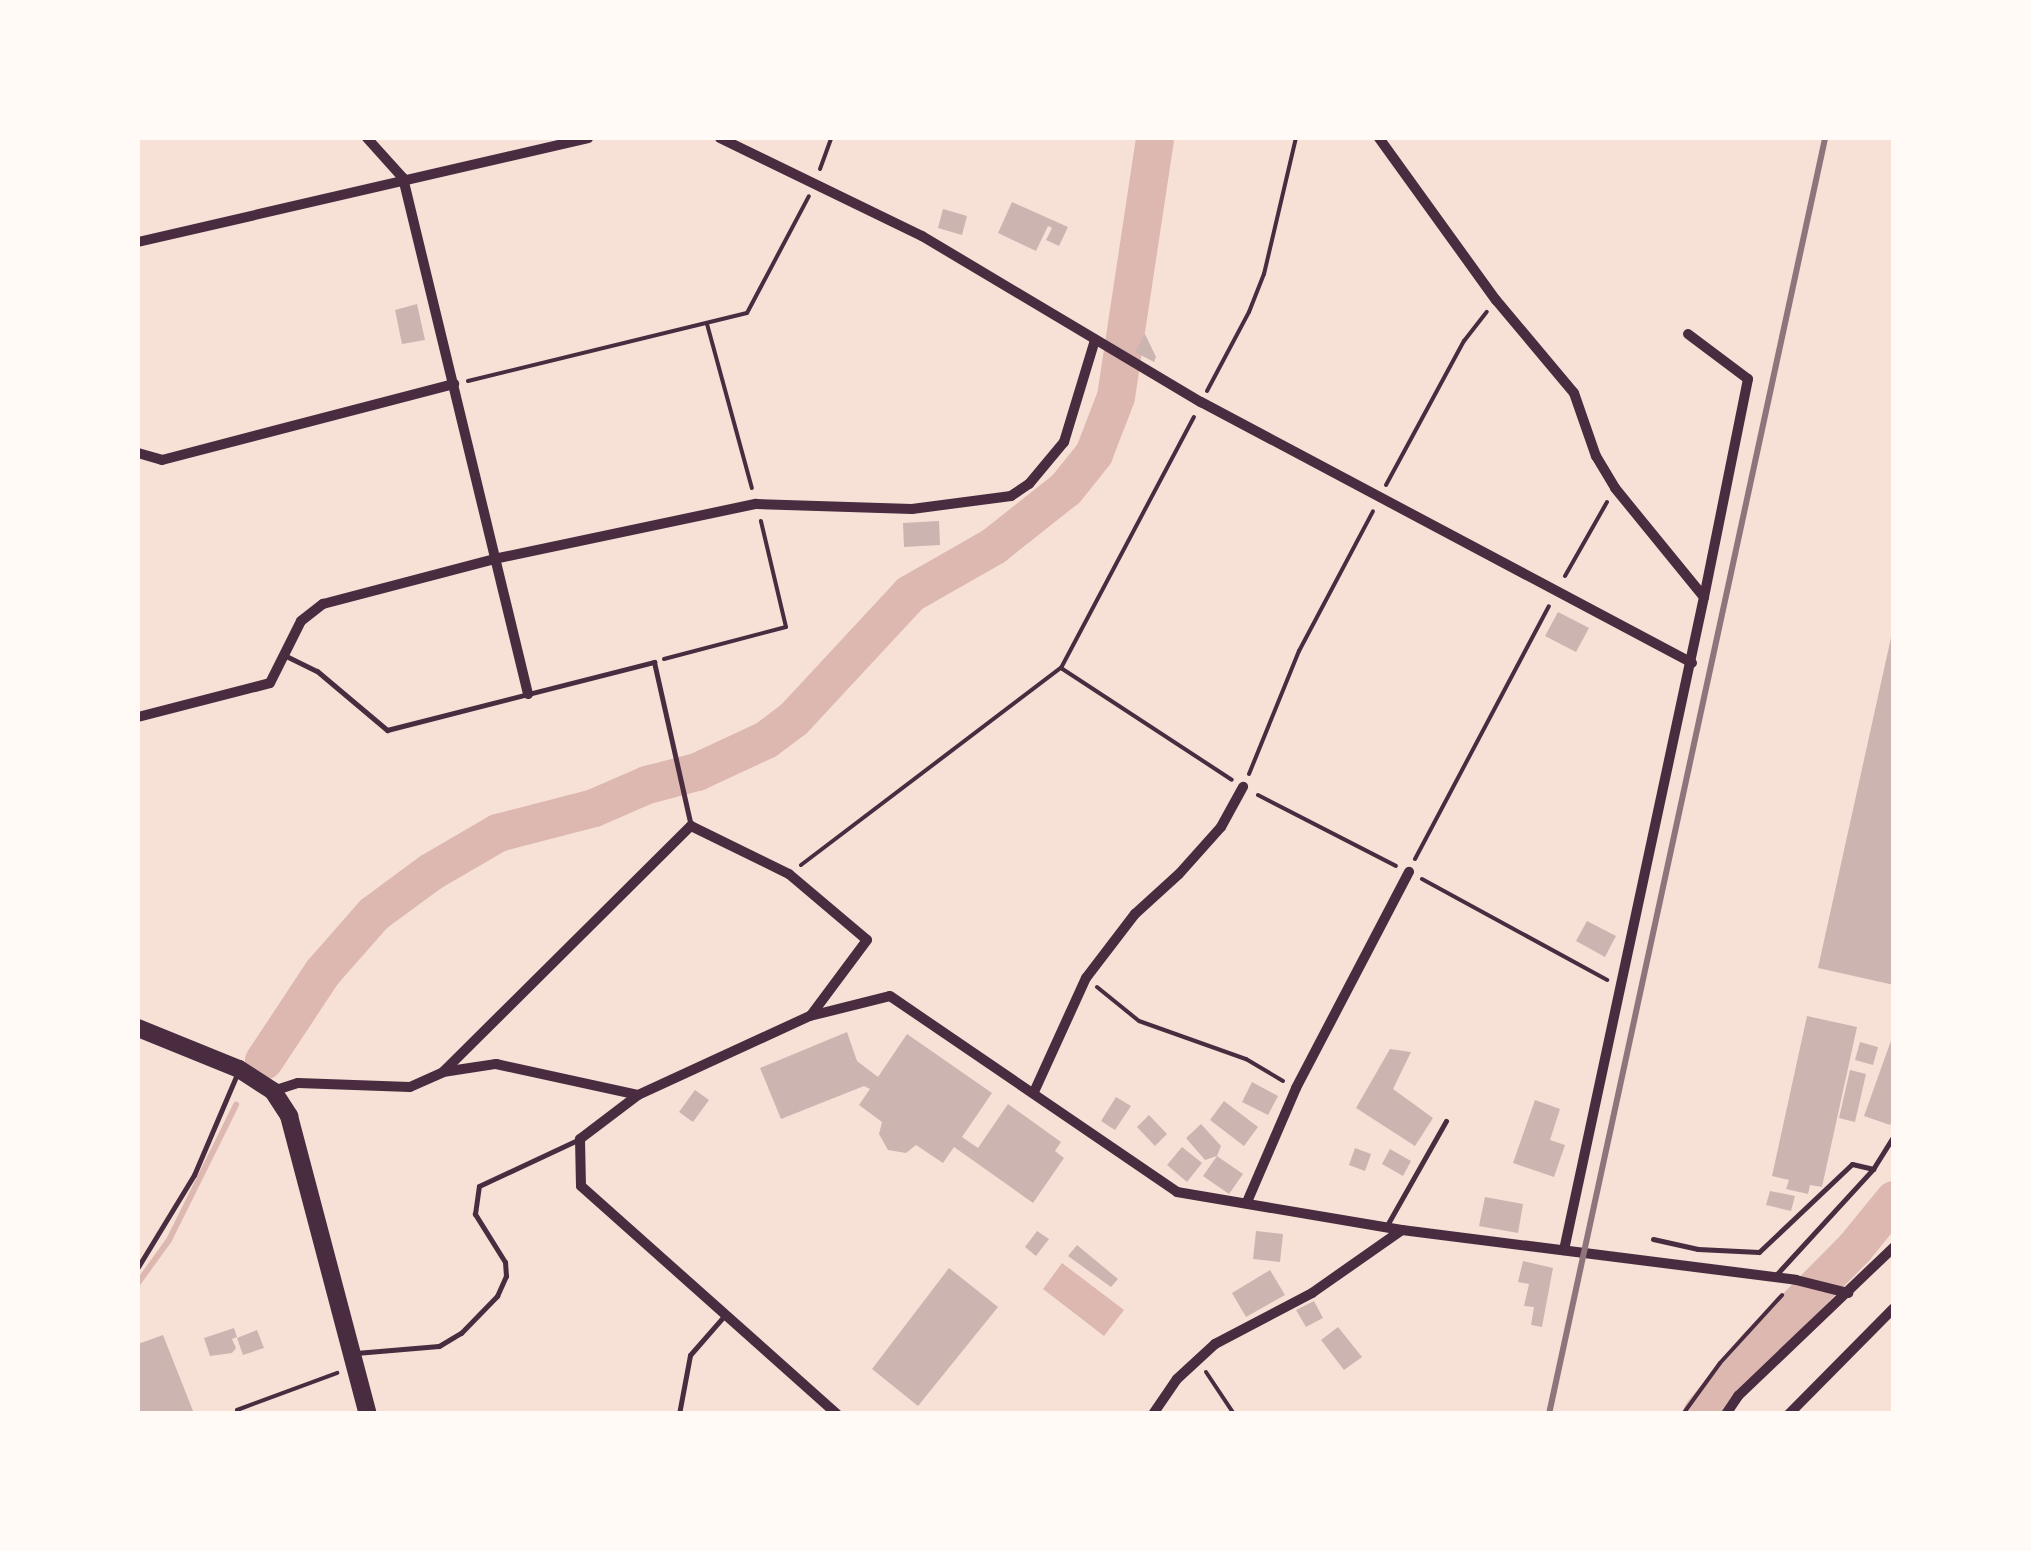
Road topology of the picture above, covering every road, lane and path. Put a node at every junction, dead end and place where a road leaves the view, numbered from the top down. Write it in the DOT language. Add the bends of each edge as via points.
graph roads {
  1 [pos="368,138"];
  2 [pos="588,138"];
  3 [pos="720,138"];
  4 [pos="832,138"];
  5 [pos="1296,138"];
  6 [pos="1378,138"];
  7 [pos="403,178"];
  8 [pos="814,186"];
  9 [pos="138,242"];
  10 [pos="1496,300"];
  11 [pos="707,323"];
  12 [pos="1688,334"];
  13 [pos="1100,343"];
  14 [pos="454,384"];
  15 [pos="1202,402"];
  16 [pos="138,453"];
  17 [pos="1615,488"];
  18 [pos="1381,495"];
  19 [pos="756,504"];
  20 [pos="494,560"];
  21 [pos="1558,589"];
  22 [pos="1704,597"];
  23 [pos="286,656"];
  24 [pos="654,662"];
  25 [pos="1692,662"];
  26 [pos="1060,668"];
  27 [pos="528,694"];
  28 [pos="138,717"];
  29 [pos="1243,788"];
  30 [pos="691,826"];
  31 [pos="1408,872"];
  32 [pos="789,874"];
  33 [pos="1086,978"];
  34 [pos="1619,987"];
  35 [pos="810,1016"];
  36 [pos="138,1028"];
  37 [pos="239,1069"];
  38 [pos="444,1072"];
  39 [pos="1296,1088"];
  40 [pos="273,1091"];
  41 [pos="1034,1092"];
  42 [pos="638,1095"];
  43 [pos="1446,1122"];
  44 [pos="1894,1135"];
  45 [pos="580,1139"];
  46 [pos="1873,1169"];
  47 [pos="1247,1202"];
  48 [pos="1386,1227"];
  49 [pos="1402,1230"];
  50 [pos="1653,1238"];
  51 [pos="1894,1248"];
  52 [pos="1564,1250"];
  53 [pos="138,1267"];
  54 [pos="1773,1278"];
  55 [pos="1796,1280"];
  56 [pos="1848,1292"];
  57 [pos="1894,1308"];
  58 [pos="724,1316"];
  59 [pos="1196,1358"];
  60 [pos="355,1360"];
  61 [pos="238,1414"];
  62 [pos="368,1414"];
  63 [pos="680,1414"];
  64 [pos="837,1414"];
  65 [pos="1153,1414"];
  66 [pos="1234,1414"];
  67 [pos="1682,1414"];
  68 [pos="1726,1414"];
  69 [pos="1789,1414"];
  1 -- 7 [label="street"];
  2 -- 7 [label="street"];
  3 -- 8 [label="street"];
  4 -- 8 [label="path"];
  5 -- 15 [label="path" via="1264,274"];
  6 -- 10 [label="street"];
  7 -- 9 [label="street"];
  7 -- 14 [label="street"];
  8 -- 11 [label="path" via="752,310"];
  8 -- 13 [label="street" via="922,236"];
  10 -- 17 [label="street" via="1574,393"];
  10 -- 18 [label="path" via="1464,341"];
  11 -- 14 [label="path"];
  11 -- 19 [label="path"];
  12 -- 22 [label="street" via="1748,379"];
  13 -- 15 [label="street"];
  13 -- 19 [label="street" via="1064,442 1020,491 926,508"];
  14 -- 16 [label="street" via="162,460"];
  14 -- 20 [label="street"];
  15 -- 18 [label="street"];
  15 -- 26 [label="path"];
  17 -- 21 [label="path"];
  17 -- 22 [label="street"];
  18 -- 21 [label="street"];
  18 -- 29 [label="path" via="1299,651"];
  19 -- 20 [label="street"];
  19 -- 24 [label="path" via="786,628"];
  20 -- 23 [label="street" via="323,604 301,621"];
  20 -- 27 [label="street"];
  21 -- 25 [label="street"];
  21 -- 31 [label="path"];
  22 -- 25 [label="street"];
  23 -- 27 [label="lane" via="317,671 387,730"];
  23 -- 28 [label="street" via="276,678 260,688"];
  24 -- 27 [label="lane"];
  24 -- 30 [label="lane"];
  25 -- 34 [label="street"];
  26 -- 29 [label="path"];
  26 -- 32 [label="path"];
  29 -- 31 [label="path"];
  29 -- 33 [label="street" via="1220,826 1134,914"];
  30 -- 32 [label="street"];
  30 -- 38 [label="street"];
  31 -- 34 [label="path"];
  31 -- 39 [label="street"];
  32 -- 35 [label="street" via="867,940"];
  33 -- 39 [label="path" via="1139,1021 1246,1059"];
  33 -- 41 [label="street"];
  34 -- 52 [label="street"];
  35 -- 41 [label="street" via="890,996"];
  35 -- 42 [label="street"];
  36 -- 37 [label="main road"];
  37 -- 40 [label="main road"];
  37 -- 53 [label="lane" via="194,1174"];
  38 -- 40 [label="street" via="410,1087 298,1084"];
  38 -- 42 [label="street" via="496,1064"];
  39 -- 47 [label="street"];
  40 -- 60 [label="main road" via="289,1116"];
  41 -- 47 [label="street" via="1177,1192"];
  42 -- 45 [label="street"];
  43 -- 48 [label="lane"];
  44 -- 46 [label="lane"];
  45 -- 58 [label="street" via="587,1195"];
  45 -- 60 [label="lane" via="479,1186 475,1214 506,1262 506,1276 498,1296 461,1333 439,1346"];
  46 -- 50 [label="lane" via="1852,1164 1759,1252"];
  46 -- 54 [label="lane"];
  47 -- 48 [label="street"];
  48 -- 49 [label="street"];
  49 -- 52 [label="street"];
  49 -- 59 [label="street" via="1312,1293"];
  51 -- 56 [label="street"];
  52 -- 54 [label="street"];
  54 -- 55 [label="street"];
  55 -- 56 [label="street"];
  55 -- 67 [label="path"];
  56 -- 68 [label="street"];
  57 -- 69 [label="street"];
  58 -- 63 [label="lane" via="690,1355"];
  58 -- 64 [label="street"];
  59 -- 65 [label="street"];
  59 -- 66 [label="path"];
  60 -- 61 [label="path"];
  60 -- 62 [label="main road"];
}
